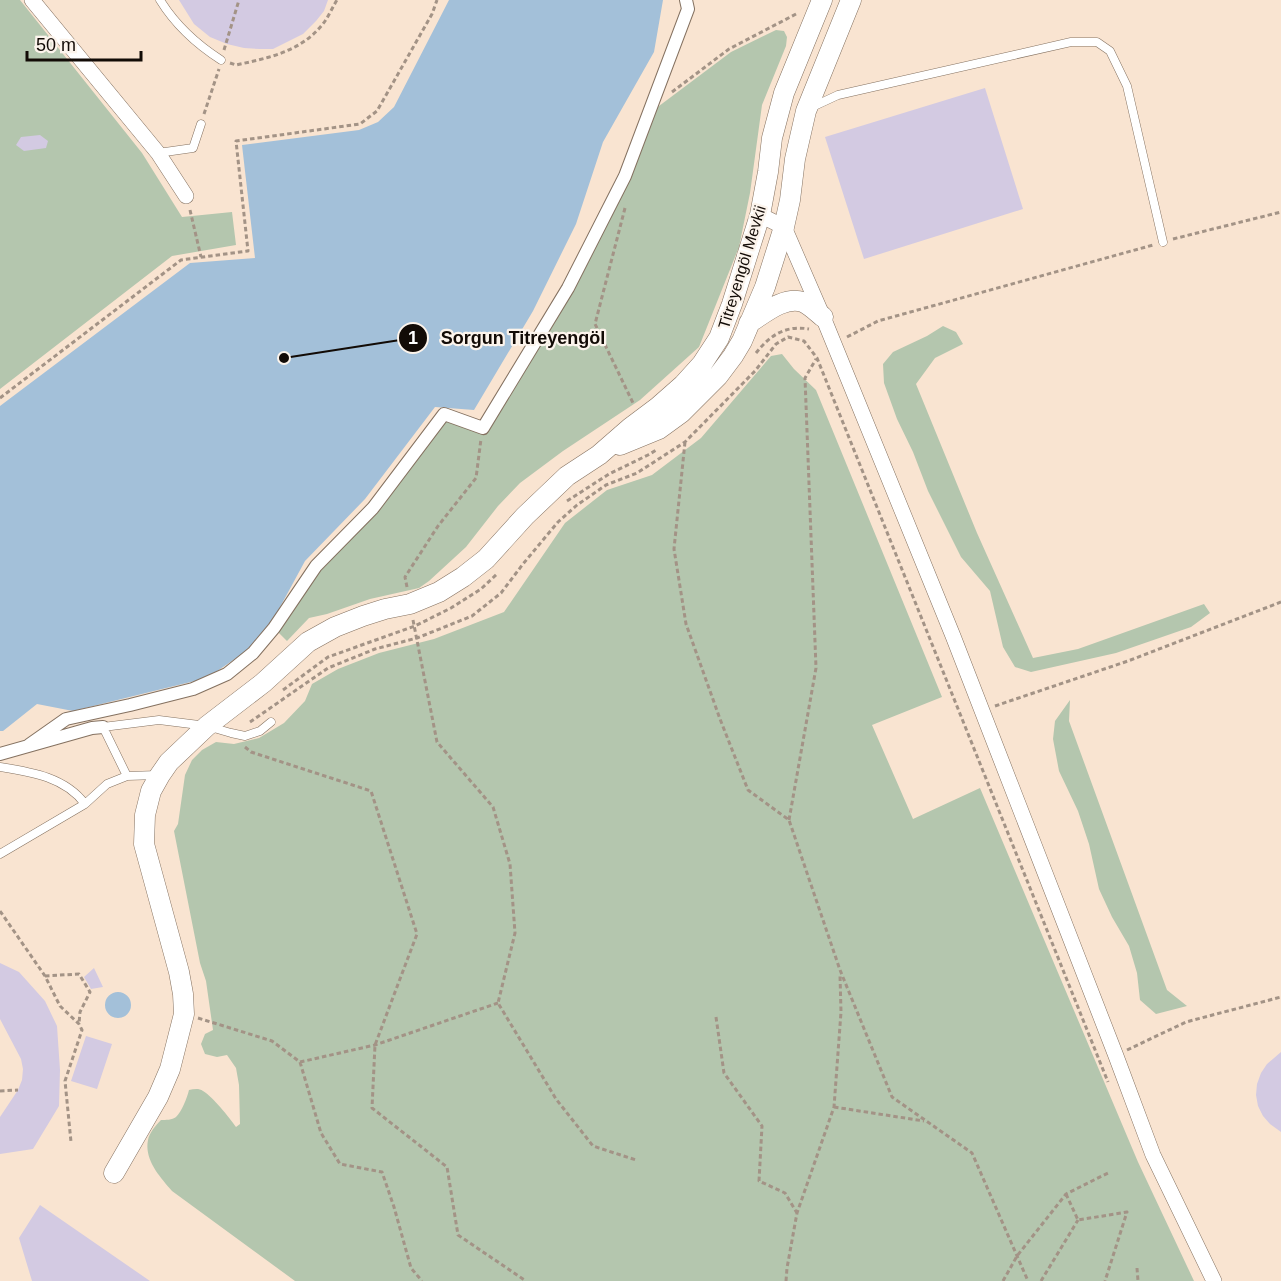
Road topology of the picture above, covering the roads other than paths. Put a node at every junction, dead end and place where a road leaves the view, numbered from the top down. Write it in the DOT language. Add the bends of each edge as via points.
graph roads {
  1 [pos="32,0"];
  2 [pos="160,0"];
  3 [pos="686,0"];
  4 [pos="822,0"];
  5 [pos="851,0"];
  6 [pos="221,60"];
  7 [pos="806,111"];
  8 [pos="201,124"];
  9 [pos="158,153"];
  10 [pos="186,196"];
  11 [pos="760,215"];
  12 [pos="784,227"];
  13 [pos="1163,242"];
  14 [pos="823,317"];
  15 [pos="749,323"];
  16 [pos="598,455"];
  17 [pos="271,722"];
  18 [pos="207,726"];
  19 [pos="103,727"];
  20 [pos="29,746"];
  21 [pos="0,754"];
  22 [pos="0,767"];
  23 [pos="160,775"];
  24 [pos="127,776"];
  25 [pos="85,804"];
  26 [pos="0,854"];
  27 [pos="114,1173"];
  28 [pos="1214,1281"];
  1 -- 9 [label="street"];
  2 -- 6 [label="lane" via="185,32"];
  3 -- 20 [label="street" via="688,9 625,176 568,288 483,428 444,414 373,508 316,566 274,628 253,653 227,674 193,690 66,719"];
  4 -- 11 [label="street, Titreyengöl Mevkii" via="784,93 772,138"];
  5 -- 7 [label="street, Titreyengöl Mevkii"];
  7 -- 12 [label="street, Titreyengöl Mevkii"];
  7 -- 13 [label="lane" via="838,94 1071,42 1097,42 1110,51 1127,86"];
  8 -- 9 [label="lane" via="193,148"];
  9 -- 10 [label="street"];
  11 -- 12 [label="street"];
  11 -- 16 [label="street, Titreyengöl Mevkii" via="719,338 702,364 684,385"];
  12 -- 14 [label="street"];
  12 -- 15 [label="street, Titreyengöl Mevkii"];
  14 -- 15 [label="street, Titreyengöl Mevkii" via="804,302 790,301"];
  14 -- 28 [label="street" via="982,710 1153,1155"];
  15 -- 16 [label="street, Titreyengöl Mevkii" via="728,363 681,412 659,429"];
  16 -- 18 [label="street, Titreyengöl Mevkii" via="545,495 486,559 463,577 439,592 363,616 308,642"];
  17 -- 18 [label="lane" via="245,736"];
  18 -- 19 [label="lane" via="159,720"];
  18 -- 23 [label="street, Titreyengöl Mevkii"];
  19 -- 20 [label="street"];
  19 -- 24 [label="lane"];
  20 -- 21 [label="street"];
  22 -- 25 [label="lane" via="61,783"];
  23 -- 24 [label="lane"];
  23 -- 27 [label="street, Titreyengöl Mevkii" via="145,815 144,844 179,972 184,1014 162,1088"];
  24 -- 25 [label="lane" via="107,784"];
  25 -- 26 [label="lane"];
}
